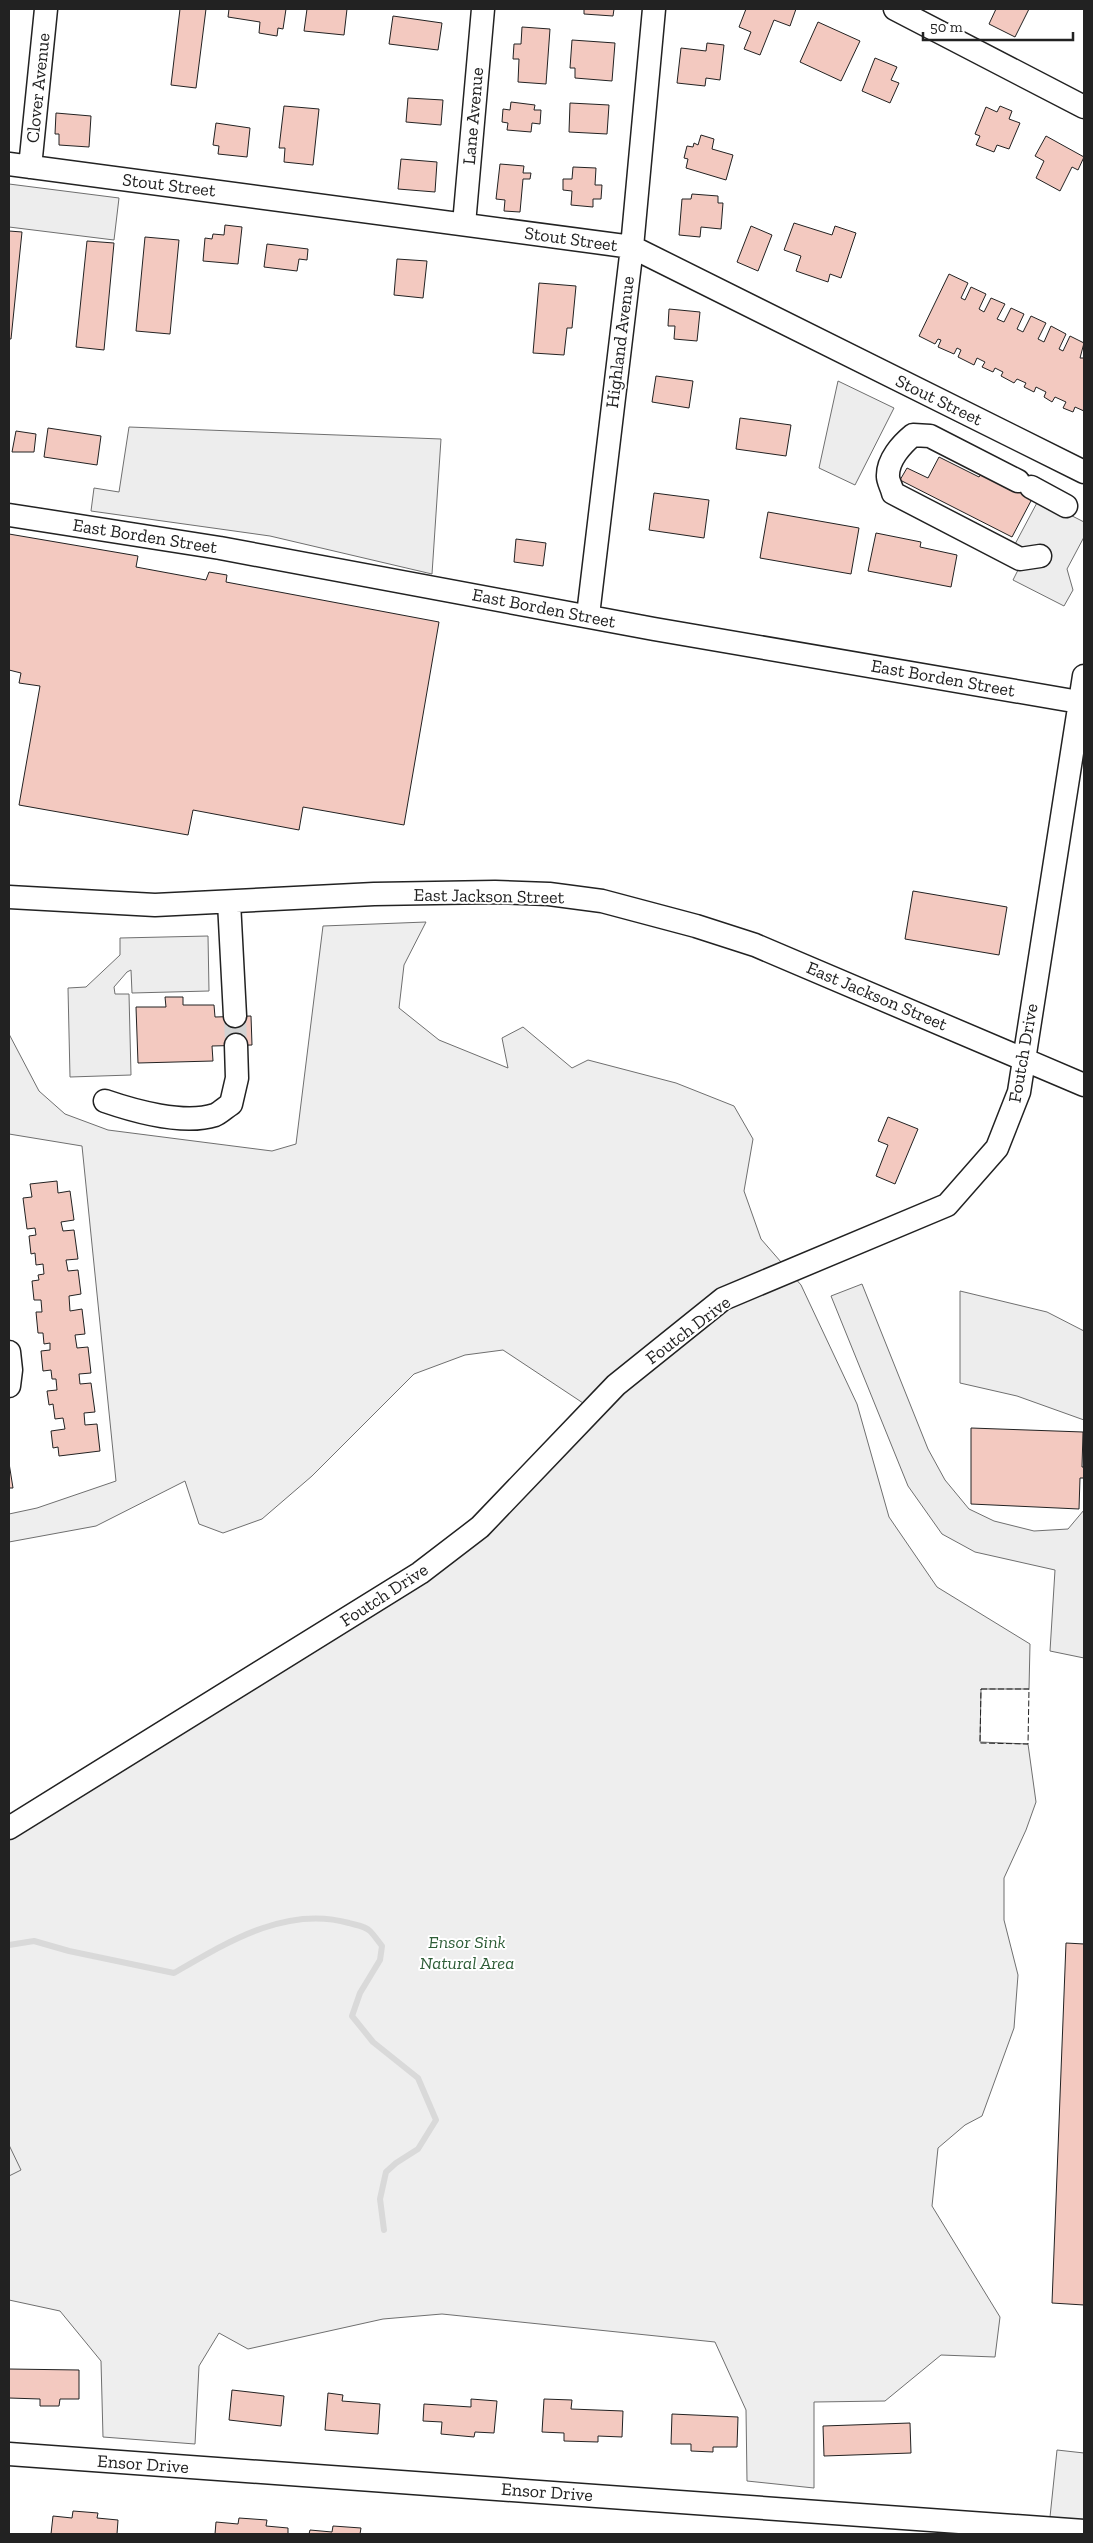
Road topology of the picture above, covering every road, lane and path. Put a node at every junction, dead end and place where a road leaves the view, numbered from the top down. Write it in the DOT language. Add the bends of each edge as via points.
graph roads {
  1 [pos="46,9"];
  2 [pos="483,9"];
  3 [pos="654,9"];
  4 [pos="895,9"];
  5 [pos="1084,107"];
  6 [pos="20,165"];
  7 [pos="464,224"];
  8 [pos="632,247"];
  9 [pos="1084,472"];
  10 [pos="1066,506"];
  11 [pos="9,515"];
  12 [pos="1040,556"];
  13 [pos="588,615"];
  14 [pos="1084,676"];
  15 [pos="1079,702"];
  16 [pos="9,897"];
  17 [pos="229,902"];
  18 [pos="235,1016"];
  19 [pos="236,1045"];
  20 [pos="1023,1059"];
  21 [pos="1081,1077"];
  22 [pos="105,1101"];
  23 [pos="9,1352"];
  24 [pos="9,1386"];
  25 [pos="9,1828"];
  26 [pos="9,2454"];
  27 [pos="859,2525"];
  28 [pos="1084,2531"];
  1 -- 6 [label="street, Clover Avenue"];
  2 -- 7 [label="street, Lane Avenue"];
  3 -- 8 [label="street, Highland Avenue"];
  4 -- 5 [label="street"];
  6 -- 7 [label="street, Stout Street"];
  7 -- 8 [label="street, Stout Street"];
  8 -- 9 [label="street, Stout Street"];
  8 -- 13 [label="street, Highland Avenue"];
  10 -- 12 [label="street" via="930,436 914,435 902,444 891,464 888,477 893,492 1020,559"];
  11 -- 13 [label="street, East Borden Street" via="220,548"];
  13 -- 15 [label="street, East Borden Street"];
  14 -- 15 [label="street, Foutch Drive"];
  15 -- 20 [label="street, Foutch Drive"];
  16 -- 17 [label="street, East Jackson Street" via="155,905"];
  17 -- 18 [label="street"];
  17 -- 20 [label="street, East Jackson Street" via="374,894 496,892 602,901 755,945"];
  19 -- 22 [label="street" via="237,1078 231,1104 215,1115 181,1118 136,1111"];
  20 -- 21 [label="street, East Jackson Street"];
  20 -- 25 [label="street, Foutch Drive" via="1019,1092 997,1148 947,1205 722,1299 616,1385 480,1527 420,1573"];
  23 -- 24 [label="street"];
  26 -- 27 [label="street, Ensor Drive"];
  27 -- 28 [label="street, Ensor Drive"];
}
